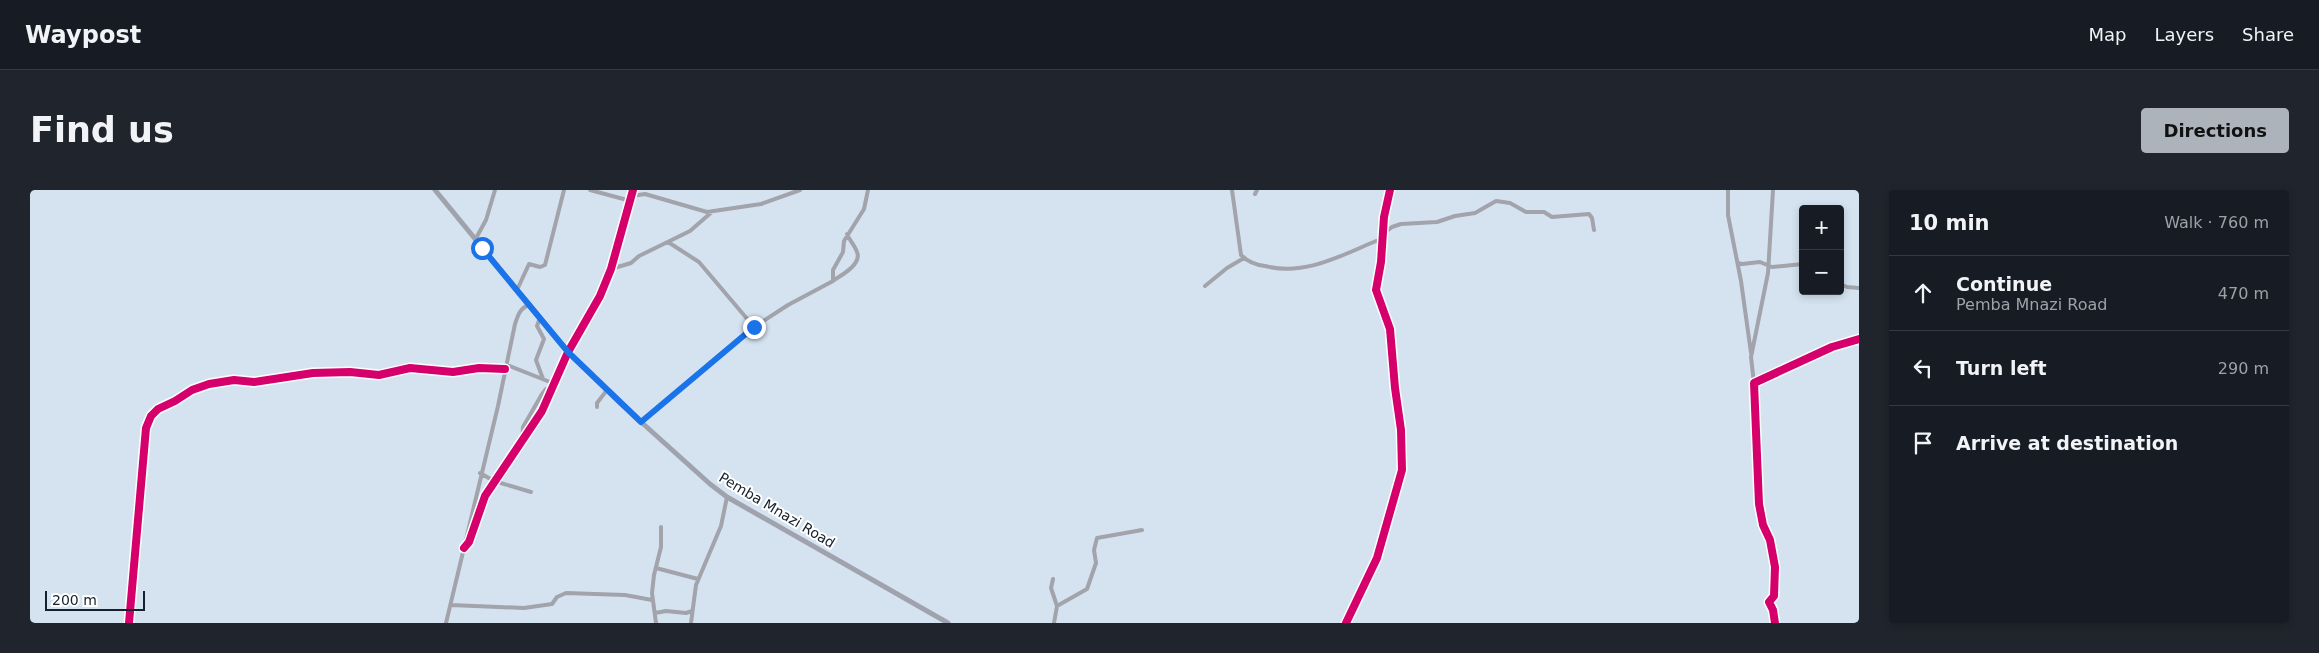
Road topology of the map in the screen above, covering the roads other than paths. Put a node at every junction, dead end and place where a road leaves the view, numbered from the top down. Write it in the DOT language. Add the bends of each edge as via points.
graph roads {
  1 [pos="435,190"];
  2 [pos="495,190"];
  3 [pos="564,190"];
  4 [pos="590,190"];
  5 [pos="634,190"];
  6 [pos="800,190"];
  7 [pos="867,190"];
  8 [pos="1232,190"];
  9 [pos="1390,190"];
  10 [pos="1728,190"];
  11 [pos="1773,190"];
  12 [pos="632,199"];
  13 [pos="713,211"];
  14 [pos="1594,230"];
  15 [pos="847,234"];
  16 [pos="1383,234"];
  17 [pos="475,240"];
  18 [pos="668,242"];
  19 [pos="1382,242"];
  20 [pos="1244,258"];
  21 [pos="1738,263"];
  22 [pos="1799,264"];
  23 [pos="1768,266"];
  24 [pos="610,269"];
  25 [pos="834,280"];
  26 [pos="1205,286"];
  27 [pos="1844,286"];
  28 [pos="1859,288"];
  29 [pos="517,290"];
  30 [pos="529,305"];
  31 [pos="540,318"];
  32 [pos="754,327"];
  33 [pos="1859,339"];
  34 [pos="568,352"];
  35 [pos="1751,357"];
  36 [pos="506,367"];
  37 [pos="543,379"];
  38 [pos="1754,383"];
  39 [pos="554,385"];
  40 [pos="607,390"];
  41 [pos="597,407"];
  42 [pos="641,422"];
  43 [pos="521,445"];
  44 [pos="480,473"];
  45 [pos="494,481"];
  46 [pos="531,492"];
  47 [pos="727,496"];
  48 [pos="661,527"];
  49 [pos="1142,530"];
  50 [pos="464,548"];
  51 [pos="656,568"];
  52 [pos="698,579"];
  53 [pos="1053,579"];
  54 [pos="652,600"];
  55 [pos="451,606"];
  56 [pos="1057,606"];
  57 [pos="692,612"];
  58 [pos="655,613"];
  59 [pos="129,623"];
  60 [pos="446,623"];
  61 [pos="656,623"];
  62 [pos="691,623"];
  63 [pos="948,623"];
  64 [pos="1054,623"];
  65 [pos="1346,623"];
  66 [pos="1775,623"];
  1 -- 17 [label="main road, Pemba Mnazi Road"];
  2 -- 17 [label="street" via="486,220"];
  3 -- 29 [label="street" via="545,265 529,264"];
  4 -- 12 [label="street"];
  5 -- 12 [label="street"];
  6 -- 13 [label="street" via="761,204"];
  7 -- 15 [label="street" via="864,209"];
  8 -- 20 [label="street" via="1240,253"];
  9 -- 16 [label="street"];
  10 -- 21 [label="street" via="1728,215"];
  11 -- 23 [label="street"];
  12 -- 13 [label="street" via="645,194 701,211"];
  12 -- 24 [label="street"];
  13 -- 18 [label="street" via="690,232"];
  14 -- 16 [label="street" via="1588,214 1552,217 1544,212 1526,212 1500,201 1475,213 1437,222 1396,225"];
  15 -- 25 [label="street" via="842,254 833,270"];
  15 -- 25 [label="street" via="858,257 852,268"];
  16 -- 19 [label="street"];
  17 -- 29 [label="main road, Pemba Mnazi Road"];
  18 -- 24 [label="street" via="639,256 631,264"];
  18 -- 32 [label="street" via="699,262"];
  19 -- 20 [label="street" via="1376,241 1306,268 1277,269"];
  19 -- 65 [label="street" via="1376,290 1390,329 1402,470 1377,558"];
  20 -- 26 [label="street"];
  21 -- 23 [label="street" via="1760,262"];
  21 -- 35 [label="street"];
  22 -- 23 [label="street"];
  23 -- 35 [label="street"];
  24 -- 34 [label="street" via="600,296"];
  25 -- 32 [label="street"];
  27 -- 28 [label="street"];
  29 -- 30 [label="main road, Pemba Mnazi Road"];
  30 -- 31 [label="main road, Pemba Mnazi Road"];
  30 -- 36 [label="street" via="518,314"];
  31 -- 34 [label="main road, Pemba Mnazi Road"];
  31 -- 37 [label="street" via="536,323 544,339 536,360"];
  32 -- 42 [label="street"];
  33 -- 38 [label="street" via="1832,347"];
  34 -- 39 [label="street"];
  34 -- 40 [label="main road, Pemba Mnazi Road"];
  35 -- 38 [label="street"];
  36 -- 37 [label="street"];
  36 -- 44 [label="street"];
  36 -- 59 [label="street" via="453,372 420,367 379,374 314,373 254,382 234,380 201,386 158,409 150,416 146,428"];
  37 -- 39 [label="street"];
  38 -- 66 [label="street" via="1756,485 1775,567 1774,596 1769,602"];
  39 -- 43 [label="street"];
  39 -- 43 [label="street" via="543,392 524,425"];
  40 -- 41 [label="street"];
  40 -- 42 [label="main road, Pemba Mnazi Road"];
  42 -- 47 [label="main road, Pemba Mnazi Road"];
  43 -- 45 [label="street"];
  44 -- 45 [label="street"];
  44 -- 50 [label="street"];
  45 -- 46 [label="street"];
  45 -- 50 [label="street"];
  47 -- 52 [label="street" via="721,526"];
  47 -- 63 [label="main road, Pemba Mnazi Road"];
  48 -- 51 [label="street"];
  49 -- 56 [label="street" via="1097,538 1096,563 1088,587"];
  50 -- 55 [label="street"];
  51 -- 52 [label="street"];
  51 -- 54 [label="street"];
  52 -- 57 [label="street"];
  53 -- 56 [label="street"];
  54 -- 55 [label="street" via="625,595 566,594 552,604 524,608"];
  54 -- 58 [label="street"];
  55 -- 60 [label="street"];
  56 -- 64 [label="street"];
  57 -- 58 [label="street"];
  57 -- 62 [label="street"];
  58 -- 61 [label="street"];
}
